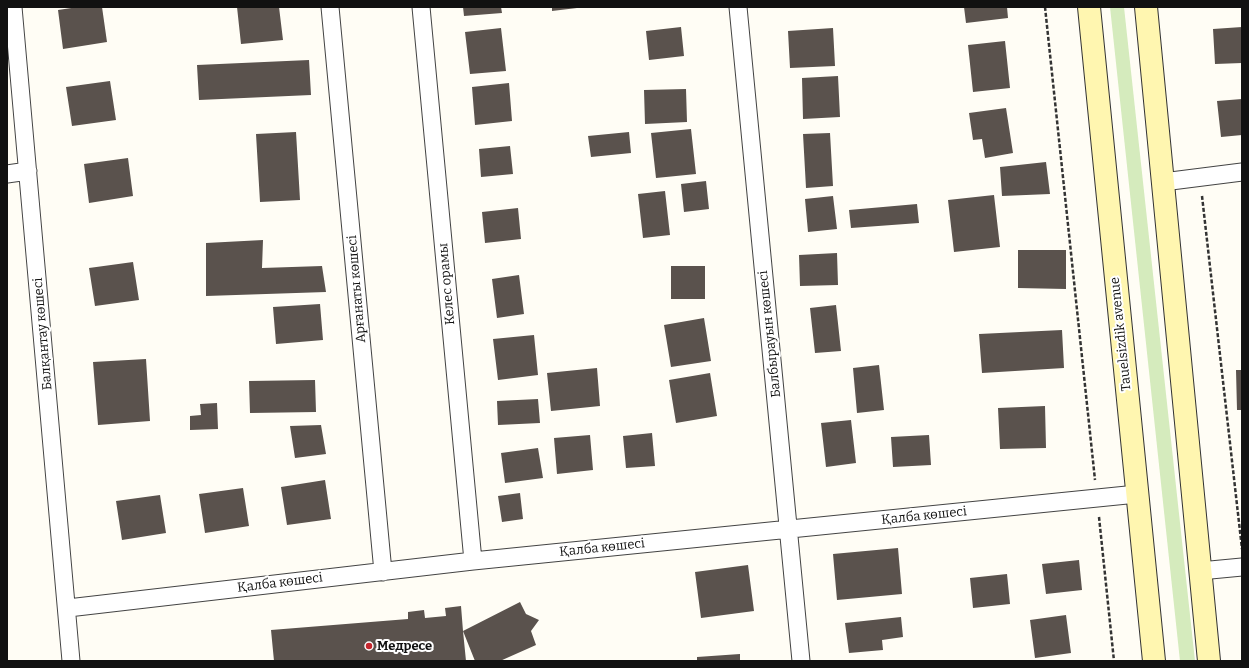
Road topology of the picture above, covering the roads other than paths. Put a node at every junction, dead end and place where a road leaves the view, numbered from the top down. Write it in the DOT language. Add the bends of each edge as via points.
graph roads {
  1 [pos="13,7"];
  2 [pos="330,7"];
  3 [pos="420,7"];
  4 [pos="738,7"];
  5 [pos="1089,7"];
  6 [pos="1146,7"];
  7 [pos="28,171"];
  8 [pos="1242,172"];
  9 [pos="7,174"];
  10 [pos="1163,182"];
  11 [pos="1137,494"];
  12 [pos="789,529"];
  13 [pos="473,561"];
  14 [pos="1242,567"];
  15 [pos="1200,571"];
  16 [pos="383,572"];
  17 [pos="68,608"];
  18 [pos="71,661"];
  19 [pos="801,661"];
  20 [pos="1154,661"];
  21 [pos="1209,661"];
  1 -- 7 [label="street, Балқантау көшесі"];
  2 -- 16 [label="street, Арғанаты көшесі"];
  3 -- 13 [label="street, Келес орамы"];
  4 -- 12 [label="street, Балбырауын көшесі"];
  5 -- 11 [label="main road, Tauelsizdik avenue"];
  6 -- 10 [label="main road"];
  7 -- 9 [label="street"];
  7 -- 17 [label="street, Балқантау көшесі"];
  8 -- 10 [label="street"];
  10 -- 15 [label="main road"];
  11 -- 12 [label="street, Қалба көшесі"];
  11 -- 20 [label="main road, Tauelsizdik avenue"];
  12 -- 13 [label="street, Қалба көшесі"];
  12 -- 19 [label="street, Балбырауын көшесі"];
  13 -- 16 [label="street, Қалба көшесі"];
  14 -- 15 [label="street"];
  15 -- 21 [label="main road"];
  16 -- 17 [label="street, Қалба көшесі"];
  17 -- 18 [label="street, Балқантау көшесі"];
}
